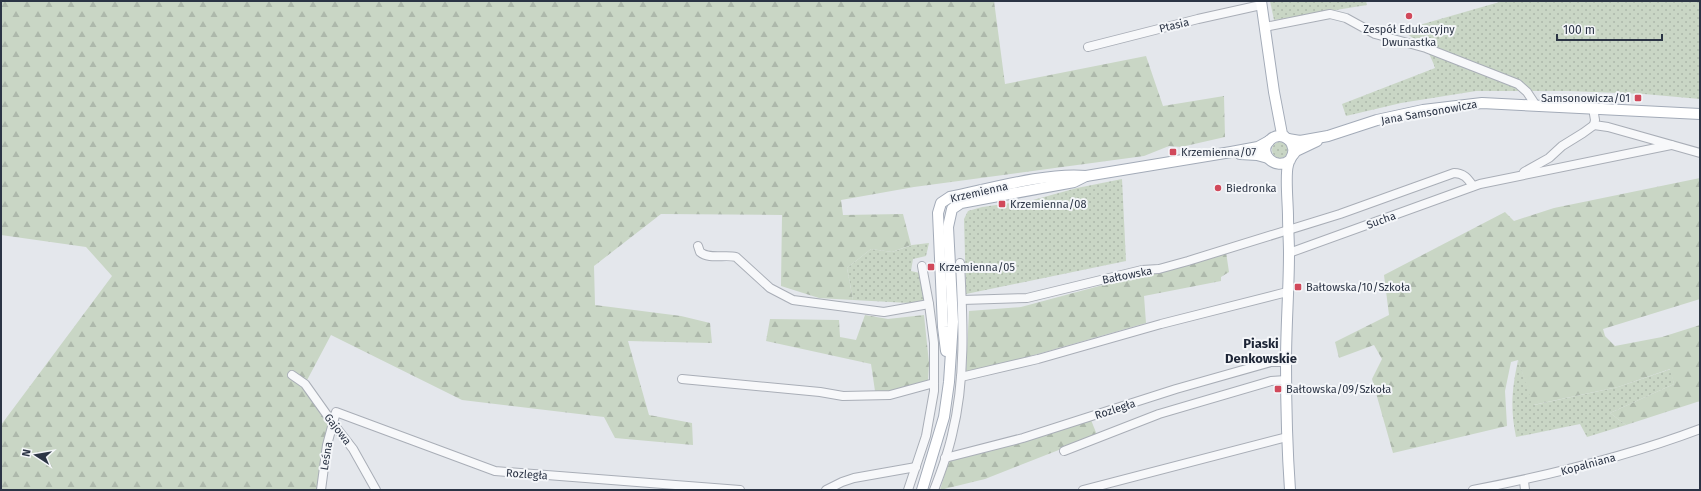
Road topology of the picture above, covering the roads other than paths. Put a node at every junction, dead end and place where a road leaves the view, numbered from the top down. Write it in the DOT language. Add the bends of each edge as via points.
graph roads {
  1 [pos="1261,3"];
  2 [pos="1264,27"];
  3 [pos="1088,47"];
  4 [pos="1274,92"];
  5 [pos="1535,104"];
  6 [pos="1594,108"];
  7 [pos="1700,114"];
  8 [pos="1594,125"];
  9 [pos="1328,136"];
  10 [pos="1287,138"];
  11 [pos="1270,140"];
  12 [pos="1671,145"];
  13 [pos="1230,152"];
  14 [pos="1700,153"];
  15 [pos="1291,157"];
  16 [pos="1271,161"];
  17 [pos="1514,176"];
  18 [pos="1473,186"];
  19 [pos="1288,202"];
  20 [pos="1288,230"];
  21 [pos="698,246"];
  22 [pos="1289,253"];
  23 [pos="960,264"];
  24 [pos="922,266"];
  25 [pos="1287,292"];
  26 [pos="962,300"];
  27 [pos="930,304"];
  28 [pos="1286,362"];
  29 [pos="292,375"];
  30 [pos="961,377"];
  31 [pos="682,379"];
  32 [pos="1286,380"];
  33 [pos="934,383"];
  34 [pos="332,422"];
  35 [pos="1700,429"];
  36 [pos="1287,437"];
  37 [pos="1064,451"];
  38 [pos="945,458"];
  39 [pos="916,467"];
  40 [pos="1524,481"];
  41 [pos="842,486"];
  42 [pos="321,490"];
  43 [pos="376,490"];
  44 [pos="740,490"];
  45 [pos="826,490"];
  46 [pos="908,490"];
  47 [pos="922,490"];
  48 [pos="934,490"];
  49 [pos="1083,490"];
  50 [pos="1290,490"];
  51 [pos="1473,490"];
  52 [pos="1525,490"];
  1 -- 2 [label="main road"];
  1 -- 3 [label="street, Ptasia"];
  2 -- 4 [label="main road"];
  2 -- 5 [label="street" via="1330,14 1346,18 1375,34 1426,48 1518,84"];
  4 -- 10 [label="main road" via="1282,134"];
  4 -- 11 [label="main road"];
  5 -- 6 [label="main road, Jana Samsonowicza"];
  5 -- 9 [label="main road, Jana Samsonowicza" via="1482,102 1423,110 1377,120"];
  6 -- 7 [label="main road, Jana Samsonowicza"];
  6 -- 8 [label="street"];
  8 -- 12 [label="street"];
  8 -- 17 [label="street" via="1548,158"];
  9 -- 10 [label="main road, Jana Samsonowicza" via="1300,141"];
  9 -- 15 [label="main road, Jana Samsonowicza" via="1296,151"];
  10 -- 11 [label="main road" via="1280,136"];
  10 -- 15 [label="main road" via="1293,146"];
  11 -- 13 [label="main road, Krzemienna" via="1258,147"];
  11 -- 16 [label="main road" via="1265,150"];
  12 -- 14 [label="street"];
  12 -- 17 [label="street"];
  13 -- 16 [label="main road, Krzemienna" via="1257,155"];
  13 -- 47 [label="main road, Krzemienna" via="1086,176 1072,175 1029,181 950,197 941,203 938,213 943,327 949,382 944,417"];
  15 -- 16 [label="main road" via="1284,164"];
  15 -- 19 [label="main road" via="1287,168"];
  16 -- 19 [label="main road" via="1279,170"];
  17 -- 18 [label="street, Sucha"];
  18 -- 20 [label="street, Bałtowska" via="1465,176 1454,173"];
  18 -- 22 [label="street, Sucha"];
  19 -- 20 [label="main road"];
  20 -- 22 [label="main road"];
  20 -- 26 [label="street, Bałtowska" via="1188,262 1142,270 1027,298"];
  21 -- 27 [label="street" via="700,252 707,256 736,257 770,288 793,300 884,312"];
  22 -- 25 [label="main road"];
  23 -- 26 [label="street"];
  24 -- 27 [label="street"];
  25 -- 28 [label="main road"];
  25 -- 30 [label="street" via="1038,359"];
  26 -- 30 [label="street"];
  27 -- 33 [label="street" via="934,343"];
  28 -- 32 [label="main road"];
  28 -- 38 [label="street, Rozległa" via="1271,362 1176,389 1023,438"];
  29 -- 34 [label="street, Gajowa" via="305,384"];
  30 -- 38 [label="street" via="958,407"];
  31 -- 33 [label="street" via="843,396 890,395"];
  32 -- 36 [label="main road"];
  32 -- 37 [label="street" via="1271,381 1159,414"];
  33 -- 39 [label="street" via="931,410"];
  34 -- 42 [label="street, Leśna"];
  34 -- 43 [label="street, Gajowa" via="353,449"];
  34 -- 44 [label="street, Rozległa" via="336,412 495,471"];
  35 -- 40 [label="street, Kopalniana" via="1597,462"];
  36 -- 49 [label="street"];
  36 -- 50 [label="main road"];
  38 -- 48 [label="street"];
  39 -- 41 [label="street"];
  39 -- 46 [label="street"];
  40 -- 51 [label="street, Kopalniana"];
  40 -- 52 [label="street"];
  41 -- 45 [label="street"];
}
